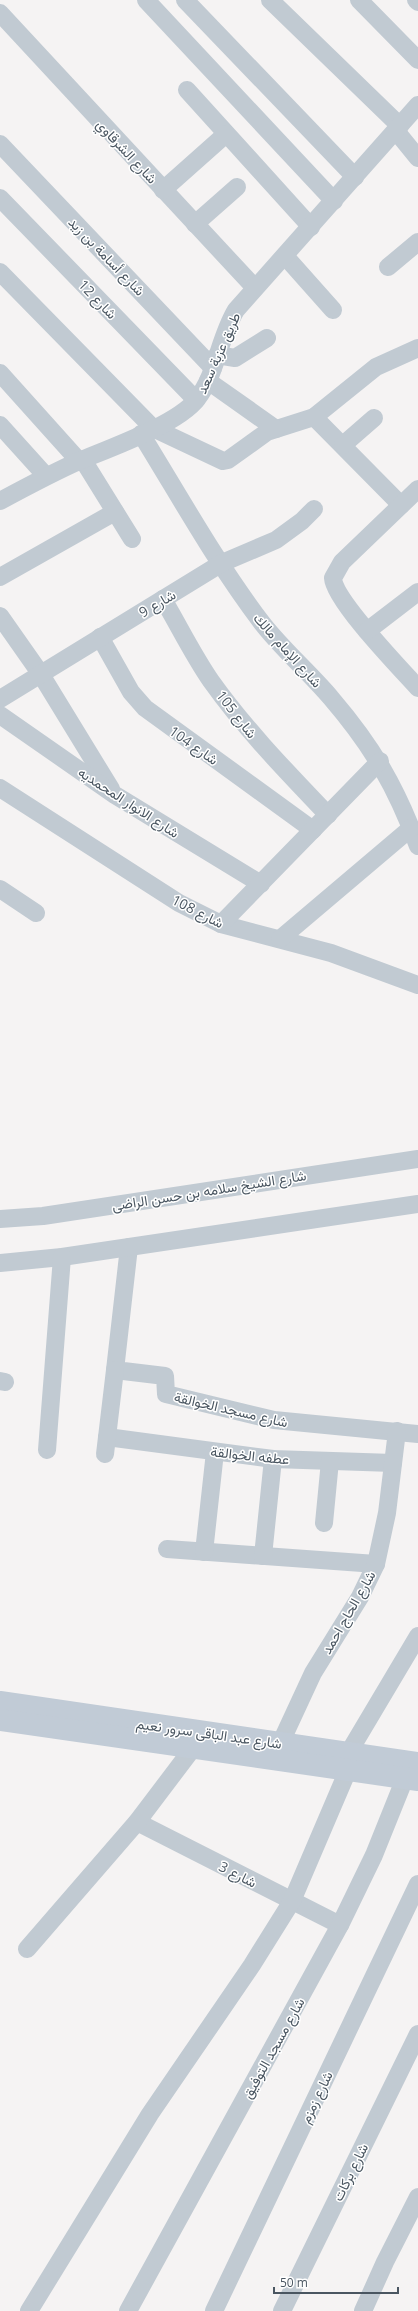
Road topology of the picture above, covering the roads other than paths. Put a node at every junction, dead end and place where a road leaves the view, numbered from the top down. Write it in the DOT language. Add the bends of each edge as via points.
graph roads {
  1 [pos="146,0"];
  2 [pos="185,0"];
  3 [pos="270,0"];
  4 [pos="359,0"];
  5 [pos="416,0"];
  6 [pos="418,2"];
  7 [pos="0,13"];
  8 [pos="418,60"];
  9 [pos="187,90"];
  10 [pos="418,105"];
  11 [pos="398,129"];
  12 [pos="226,134"];
  13 [pos="0,144"];
  14 [pos="418,158"];
  15 [pos="355,177"];
  16 [pos="237,186"];
  17 [pos="163,190"];
  18 [pos="0,198"];
  19 [pos="334,201"];
  20 [pos="195,224"];
  21 [pos="311,227"];
  22 [pos="418,242"];
  23 [pos="285,256"];
  24 [pos="388,267"];
  25 [pos="0,272"];
  26 [pos="255,288"];
  27 [pos="333,310"];
  28 [pos="267,338"];
  29 [pos="418,348"];
  30 [pos="213,368"];
  31 [pos="0,373"];
  32 [pos="196,400"];
  33 [pos="314,417"];
  34 [pos="374,418"];
  35 [pos="0,425"];
  36 [pos="276,429"];
  37 [pos="147,431"];
  38 [pos="342,446"];
  39 [pos="81,461"];
  40 [pos="46,476"];
  41 [pos="418,489"];
  42 [pos="0,501"];
  43 [pos="401,505"];
  44 [pos="314,509"];
  45 [pos="115,512"];
  46 [pos="132,539"];
  47 [pos="222,563"];
  48 [pos="0,576"];
  49 [pos="418,592"];
  50 [pos="163,599"];
  51 [pos="0,616"];
  52 [pos="367,631"];
  53 [pos="100,637"];
  54 [pos="40,673"];
  55 [pos="418,688"];
  56 [pos="0,699"];
  57 [pos="0,714"];
  58 [pos="380,761"];
  59 [pos="0,788"];
  60 [pos="115,795"];
  61 [pos="328,815"];
  62 [pos="411,828"];
  63 [pos="313,830"];
  64 [pos="418,846"];
  65 [pos="261,884"];
  66 [pos="0,889"];
  67 [pos="36,913"];
  68 [pos="221,924"];
  69 [pos="280,939"];
  70 [pos="418,985"];
  71 [pos="418,1159"];
  72 [pos="418,1204"];
  73 [pos="0,1219"];
  74 [pos="129,1247"];
  75 [pos="62,1258"];
  76 [pos="0,1263"];
  77 [pos="115,1370"];
  78 [pos="397,1431"];
  79 [pos="418,1434"];
  80 [pos="47,1450"];
  81 [pos="215,1452"];
  82 [pos="273,1459"];
  83 [pos="330,1461"];
  84 [pos="393,1463"];
  85 [pos="324,1523"];
  86 [pos="167,1549"];
  87 [pos="204,1552"];
  88 [pos="263,1556"];
  89 [pos="376,1564"];
  90 [pos="418,1636"];
  91 [pos="0,1702"];
  92 [pos="0,1720"];
  93 [pos="193,1748"];
  94 [pos="276,1751"];
  95 [pos="349,1761"];
  96 [pos="414,1774"];
  97 [pos="137,1822"];
  98 [pos="418,1884"];
  99 [pos="292,1901"];
  100 [pos="340,1925"];
  101 [pos="27,1948"];
  102 [pos="418,2034"];
  103 [pos="418,2197"];
  104 [pos="414,2216"];
  105 [pos="29,2311"];
  106 [pos="128,2311"];
  107 [pos="214,2311"];
  108 [pos="282,2311"];
  109 [pos="363,2311"];
  1 -- 19 [label="street"];
  2 -- 15 [label="street"];
  3 -- 11 [label="street"];
  4 -- 8 [label="street"];
  5 -- 6 [label="street"];
  7 -- 17 [label="street, شارع الشرقاوي"];
  9 -- 12 [label="street"];
  10 -- 11 [label="street, طريق عزبة سعد"];
  11 -- 14 [label="street"];
  11 -- 15 [label="street, طريق عزبة سعد"];
  12 -- 17 [label="street"];
  12 -- 21 [label="street"];
  13 -- 30 [label="street, شارع أسامة بن زيد"];
  15 -- 19 [label="street, طريق عزبة سعد"];
  16 -- 20 [label="street"];
  17 -- 20 [label="street, شارع الشرقاوي"];
  18 -- 32 [label="street, شارع 12"];
  19 -- 21 [label="street, طريق عزبة سعد"];
  20 -- 26 [label="street, شارع الشرقاوي"];
  21 -- 23 [label="street, طريق عزبة سعد"];
  22 -- 24 [label="street"];
  23 -- 26 [label="street, طريق عزبة سعد"];
  23 -- 27 [label="street"];
  25 -- 37 [label="street"];
  26 -- 30 [label="street, طريق عزبة سعد" via="228,324"];
  28 -- 30 [label="street"];
  29 -- 33 [label="street" via="376,367"];
  30 -- 32 [label="street, طريق عزبة سعد"];
  30 -- 36 [label="street, شارع أسامة بن زيد"];
  31 -- 39 [label="street"];
  32 -- 37 [label="street, طريق عزبة سعد" via="173,419"];
  33 -- 36 [label="street"];
  33 -- 38 [label="street"];
  34 -- 38 [label="street"];
  35 -- 40 [label="street"];
  36 -- 37 [label="street" via="264,434 226,462"];
  37 -- 39 [label="street, طريق عزبة سعد"];
  37 -- 47 [label="street, شارع الإمام مالك"];
  38 -- 43 [label="street"];
  39 -- 40 [label="street, طريق عزبة سعد"];
  39 -- 45 [label="street"];
  40 -- 42 [label="street, طريق عزبة سعد"];
  41 -- 43 [label="street"];
  43 -- 52 [label="street" via="342,562 333,578 336,589"];
  44 -- 47 [label="street, شارع 9" via="276,540"];
  45 -- 46 [label="street"];
  45 -- 48 [label="street"];
  47 -- 50 [label="street, شارع 9"];
  47 -- 58 [label="street, شارع الإمام مالك" via="262,623 292,659 335,702"];
  49 -- 52 [label="street"];
  50 -- 53 [label="street, شارع 9"];
  50 -- 61 [label="street, شارع 105" via="210,679 236,714 271,756"];
  51 -- 54 [label="street"];
  52 -- 55 [label="street"];
  53 -- 54 [label="street, شارع 9"];
  53 -- 63 [label="street, شارع 104" via="131,692 145,708"];
  54 -- 56 [label="street, شارع 9"];
  54 -- 60 [label="street"];
  57 -- 60 [label="street, شارع الانوار المحمديه"];
  58 -- 61 [label="street"];
  58 -- 62 [label="street, شارع الإمام مالك"];
  59 -- 68 [label="street, شارع 108" via="179,903"];
  60 -- 65 [label="street, شارع الانوار المحمديه"];
  61 -- 63 [label="street"];
  62 -- 64 [label="street, شارع الإمام مالك"];
  62 -- 69 [label="street"];
  63 -- 65 [label="street"];
  65 -- 68 [label="street"];
  66 -- 67 [label="street"];
  68 -- 69 [label="street, شارع 108"];
  69 -- 70 [label="street, شارع 108" via="331,953"];
  71 -- 73 [label="street, شارع الشيخ سلامه بن حسن الراضى" via="43,1216"];
  72 -- 74 [label="street"];
  74 -- 75 [label="street"];
  74 -- 77 [label="street"];
  75 -- 76 [label="street"];
  75 -- 80 [label="street"];
  77 -- 78 [label="street, شارع مسجد الخوالقة" via="165,1376 166,1394 256,1416 300,1423"];
  77 -- 81 [label="street, عطفه الخوالقة" via="106,1446"];
  78 -- 79 [label="street, شارع مسجد الخوالقة"];
  78 -- 84 [label="street, شارع الحاج احمد"];
  81 -- 82 [label="street, عطفه الخوالقة"];
  81 -- 87 [label="street"];
  82 -- 83 [label="street, عطفه الخوالقة"];
  82 -- 88 [label="street"];
  83 -- 84 [label="street, عطفه الخوالقة"];
  83 -- 85 [label="street"];
  84 -- 89 [label="street, شارع الحاج احمد" via="387,1513"];
  86 -- 87 [label="street"];
  87 -- 88 [label="street"];
  88 -- 89 [label="street"];
  89 -- 94 [label="street, شارع الحاج احمد" via="360,1597 312,1673"];
  90 -- 95 [label="street"];
  91 -- 94 [label="street, شارع عبد الباقى سرور نعيم"];
  92 -- 93 [label="street, شارع عبد الباقى سرور نعيم"];
  93 -- 94 [label="street, شارع عبد الباقى سرور نعيم"];
  93 -- 97 [label="street"];
  94 -- 95 [label="street, شارع عبد الباقى سرور نعيم"];
  95 -- 96 [label="street, شارع عبد الباقى سرور نعيم"];
  95 -- 99 [label="street"];
  96 -- 100 [label="street, شارع مسجد التوفيق"];
  97 -- 99 [label="street, شارع 3"];
  97 -- 101 [label="street"];
  98 -- 107 [label="street, شارع زمزم"];
  99 -- 100 [label="street, شارع 3"];
  99 -- 105 [label="street" via="252,1965 150,2114"];
  100 -- 106 [label="street, شارع مسجد التوفيق"];
  102 -- 108 [label="street, شارع بركات"];
  103 -- 104 [label="street"];
  104 -- 109 [label="street" via="370,2292"];
}
